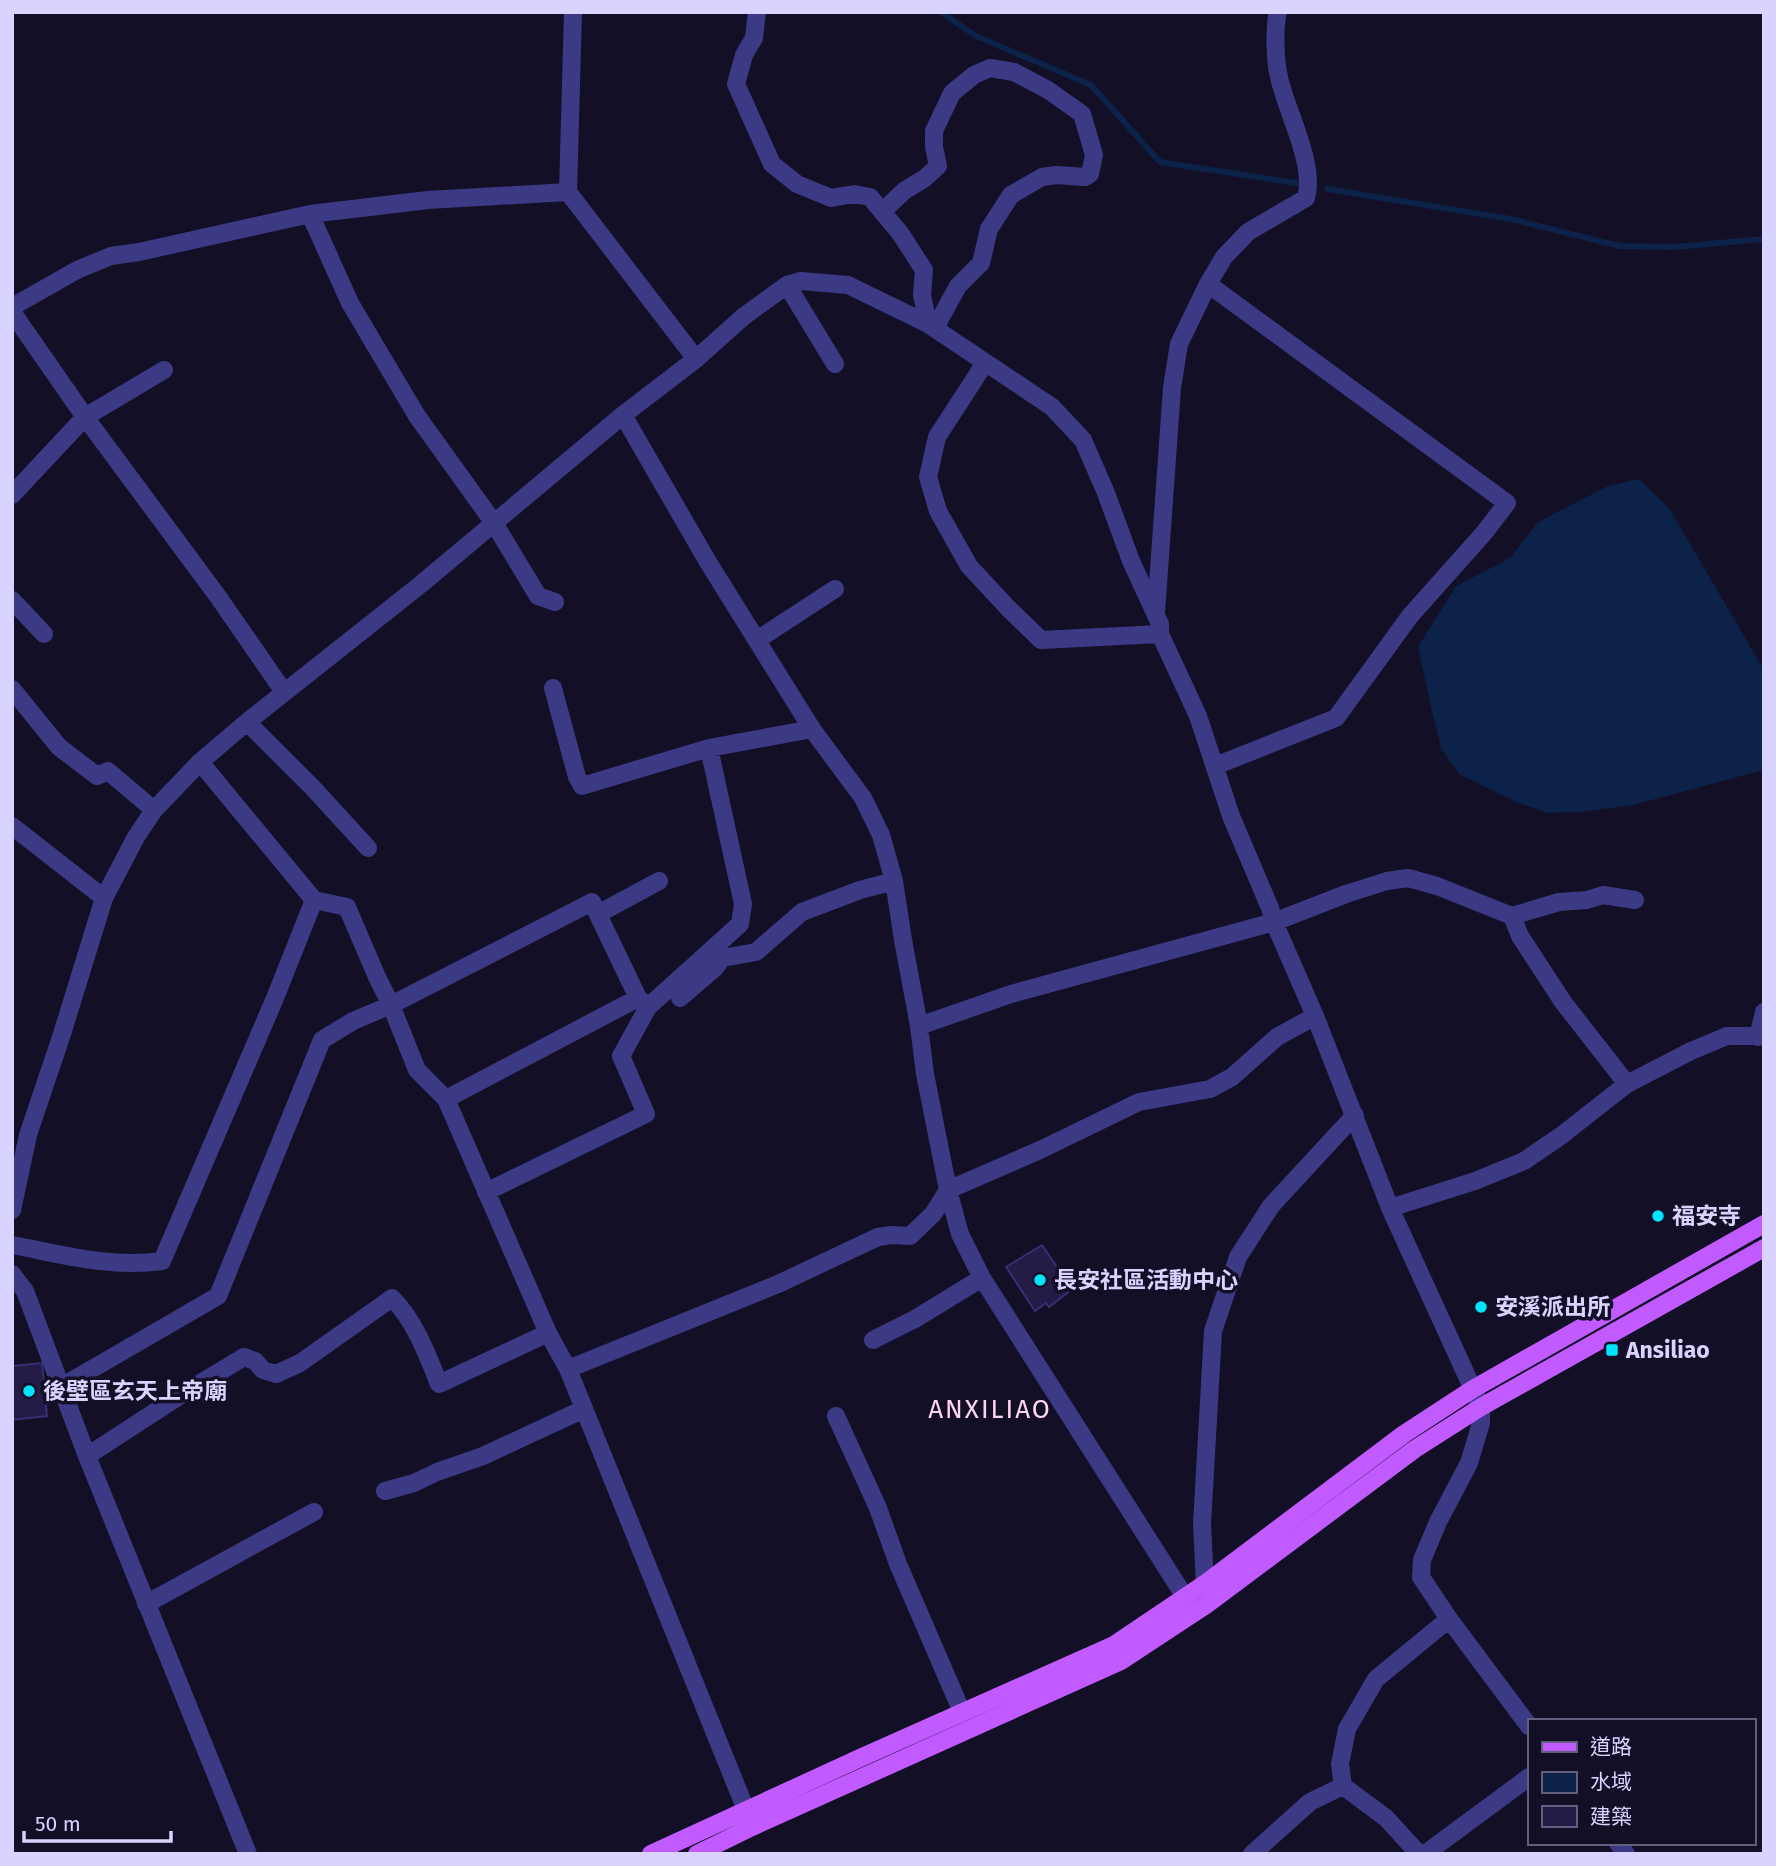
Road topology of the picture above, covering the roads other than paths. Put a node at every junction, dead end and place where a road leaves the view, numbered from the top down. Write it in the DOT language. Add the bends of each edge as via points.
graph roads {
  1 [pos="573,12"];
  2 [pos="757,12"];
  3 [pos="1278,12"];
  4 [pos="568,192"];
  5 [pos="882,212"];
  6 [pos="310,214"];
  7 [pos="1208,284"];
  8 [pos="786,285"];
  9 [pos="12,310"];
  10 [pos="931,326"];
  11 [pos="696,359"];
  12 [pos="985,363"];
  13 [pos="835,364"];
  14 [pos="164,370"];
  15 [pos="623,415"];
  16 [pos="85,417"];
  17 [pos="12,495"];
  18 [pos="494,523"];
  19 [pos="835,589"];
  20 [pos="12,600"];
  21 [pos="555,602"];
  22 [pos="1156,616"];
  23 [pos="44,634"];
  24 [pos="1160,634"];
  25 [pos="757,640"];
  26 [pos="553,688"];
  27 [pos="12,689"];
  28 [pos="284,692"];
  29 [pos="247,722"];
  30 [pos="812,730"];
  31 [pos="709,748"];
  32 [pos="200,762"];
  33 [pos="1215,766"];
  34 [pos="154,810"];
  35 [pos="12,826"];
  36 [pos="368,848"];
  37 [pos="659,881"];
  38 [pos="894,881"];
  39 [pos="104,898"];
  40 [pos="314,900"];
  41 [pos="1634,900"];
  42 [pos="597,914"];
  43 [pos="1512,916"];
  44 [pos="1273,922"];
  45 [pos="680,998"];
  46 [pos="643,1002"];
  47 [pos="391,1005"];
  48 [pos="1764,1012"];
  49 [pos="1315,1016"];
  50 [pos="919,1026"];
  51 [pos="1761,1037"];
  52 [pos="1627,1084"];
  53 [pos="446,1099"];
  54 [pos="1354,1115"];
  55 [pos="948,1190"];
  56 [pos="485,1192"];
  57 [pos="1390,1208"];
  58 [pos="12,1210"];
  59 [pos="1764,1224"];
  60 [pos="12,1245"];
  61 [pos="1764,1248"];
  62 [pos="12,1274"];
  63 [pos="982,1278"];
  64 [pos="548,1332"];
  65 [pos="873,1340"];
  66 [pos="568,1369"];
  67 [pos="61,1387"];
  68 [pos="1473,1389"];
  69 [pos="1481,1407"];
  70 [pos="584,1409"];
  71 [pos="836,1416"];
  72 [pos="87,1456"];
  73 [pos="385,1491"];
  74 [pos="314,1512"];
  75 [pos="1206,1583"];
  76 [pos="1185,1597"];
  77 [pos="146,1604"];
  78 [pos="1206,1605"];
  79 [pos="1449,1619"];
  80 [pos="962,1712"];
  81 [pos="1528,1725"];
  82 [pos="1528,1778"];
  83 [pos="1343,1786"];
  84 [pos="746,1810"];
  85 [pos="248,1854"];
  86 [pos="651,1854"];
  87 [pos="697,1854"];
  88 [pos="1252,1854"];
  89 [pos="1419,1854"];
  90 [pos="1425,1854"];
  1 -- 4 [label="street"];
  2 -- 5 [label="street" via="754,38 736,84 772,164 797,184 831,198 870,197"];
  3 -- 7 [label="street" via="1278,76 1301,142 1310,186 1306,198 1248,232 1224,257"];
  4 -- 6 [label="street" via="428,200"];
  4 -- 11 [label="street"];
  5 -- 10 [label="street" via="924,270 922,295"];
  5 -- 10 [label="street" via="938,166 934,131 953,93 974,75 990,68 1014,72 1082,114 1094,155 1090,174 1042,177 1011,195 989,229 981,263 958,286"];
  6 -- 9 [label="street" via="111,256 77,270"];
  6 -- 18 [label="street" via="350,303 417,416"];
  7 -- 22 [label="street" via="1179,344 1172,388"];
  7 -- 33 [label="street" via="1507,503 1410,616 1336,719"];
  8 -- 10 [label="street" via="801,281 848,285"];
  8 -- 11 [label="street"];
  8 -- 13 [label="street"];
  9 -- 16 [label="street"];
  10 -- 12 [label="street"];
  11 -- 15 [label="street"];
  12 -- 22 [label="street" via="1052,407 1083,440"];
  12 -- 24 [label="street" via="937,437 928,477 938,511 969,566 1041,640"];
  14 -- 16 [label="street"];
  15 -- 18 [label="street"];
  15 -- 25 [label="street"];
  16 -- 17 [label="street"];
  16 -- 28 [label="street"];
  18 -- 21 [label="street" via="538,596"];
  18 -- 28 [label="street"];
  19 -- 25 [label="street"];
  20 -- 23 [label="street"];
  22 -- 24 [label="street"];
  24 -- 33 [label="street" via="1198,716"];
  25 -- 30 [label="street"];
  26 -- 31 [label="street" via="582,786"];
  27 -- 34 [label="street" via="59,747 97,776 108,771"];
  28 -- 29 [label="street"];
  29 -- 32 [label="street"];
  29 -- 36 [label="street"];
  30 -- 31 [label="street"];
  30 -- 38 [label="street" via="863,799 881,835"];
  31 -- 46 [label="street" via="743,904 740,923"];
  32 -- 34 [label="street"];
  32 -- 40 [label="street"];
  33 -- 44 [label="street"];
  34 -- 39 [label="street"];
  35 -- 39 [label="street"];
  37 -- 42 [label="street"];
  38 -- 45 [label="street" via="802,912 756,951 722,958"];
  38 -- 50 [label="street"];
  39 -- 58 [label="street" via="28,1135"];
  40 -- 47 [label="street" via="347,907"];
  40 -- 60 [label="street" via="163,1261 105,1263"];
  41 -- 43 [label="street" via="1603,895"];
  42 -- 46 [label="street"];
  42 -- 47 [label="street" via="592,902"];
  43 -- 44 [label="street" via="1408,878 1346,894"];
  43 -- 52 [label="street" via="1563,1002"];
  44 -- 49 [label="street"];
  44 -- 50 [label="street" via="1011,994"];
  46 -- 53 [label="street"];
  46 -- 56 [label="street" via="621,1056 646,1114"];
  47 -- 53 [label="street" via="417,1070"];
  47 -- 67 [label="street" via="322,1040 218,1296"];
  48 -- 51 [label="street"];
  49 -- 54 [label="street"];
  49 -- 55 [label="street" via="1277,1037 1232,1077 1210,1089 1139,1102"];
  50 -- 55 [label="street"];
  51 -- 52 [label="street" via="1727,1036"];
  52 -- 57 [label="street" via="1524,1161"];
  53 -- 56 [label="street"];
  54 -- 57 [label="street"];
  54 -- 75 [label="street" via="1271,1206 1238,1257 1213,1331 1202,1524"];
  55 -- 63 [label="street" via="960,1234"];
  55 -- 66 [label="street" via="933,1214 910,1236 878,1237 778,1284"];
  56 -- 64 [label="street"];
  57 -- 68 [label="street"];
  59 -- 68 [label="main road"];
  61 -- 69 [label="main road"];
  62 -- 67 [label="street" via="25,1291"];
  63 -- 65 [label="street"];
  63 -- 76 [label="street"];
  64 -- 66 [label="street"];
  64 -- 72 [label="street" via="439,1384 416,1331 392,1298 300,1363 276,1374 244,1357"];
  66 -- 70 [label="street"];
  67 -- 72 [label="street"];
  68 -- 69 [label="street"];
  68 -- 75 [label="main road" via="1404,1434"];
  69 -- 78 [label="main road" via="1415,1449"];
  69 -- 79 [label="street" via="1469,1463 1422,1560 1421,1577"];
  70 -- 73 [label="street" via="483,1456"];
  70 -- 84 [label="street"];
  71 -- 80 [label="street"];
  72 -- 77 [label="street"];
  74 -- 77 [label="street"];
  75 -- 76 [label="main road"];
  75 -- 78 [label="street"];
  76 -- 78 [label="street"];
  76 -- 80 [label="main road" via="1114,1646"];
  77 -- 85 [label="street"];
  78 -- 87 [label="main road" via="1121,1661"];
  79 -- 81 [label="street"];
  79 -- 83 [label="street" via="1376,1679 1347,1729 1340,1763"];
  80 -- 84 [label="main road"];
  82 -- 90 [label="street"];
  83 -- 88 [label="street" via="1310,1802"];
  83 -- 89 [label="street" via="1386,1818"];
  84 -- 86 [label="main road"];
}
